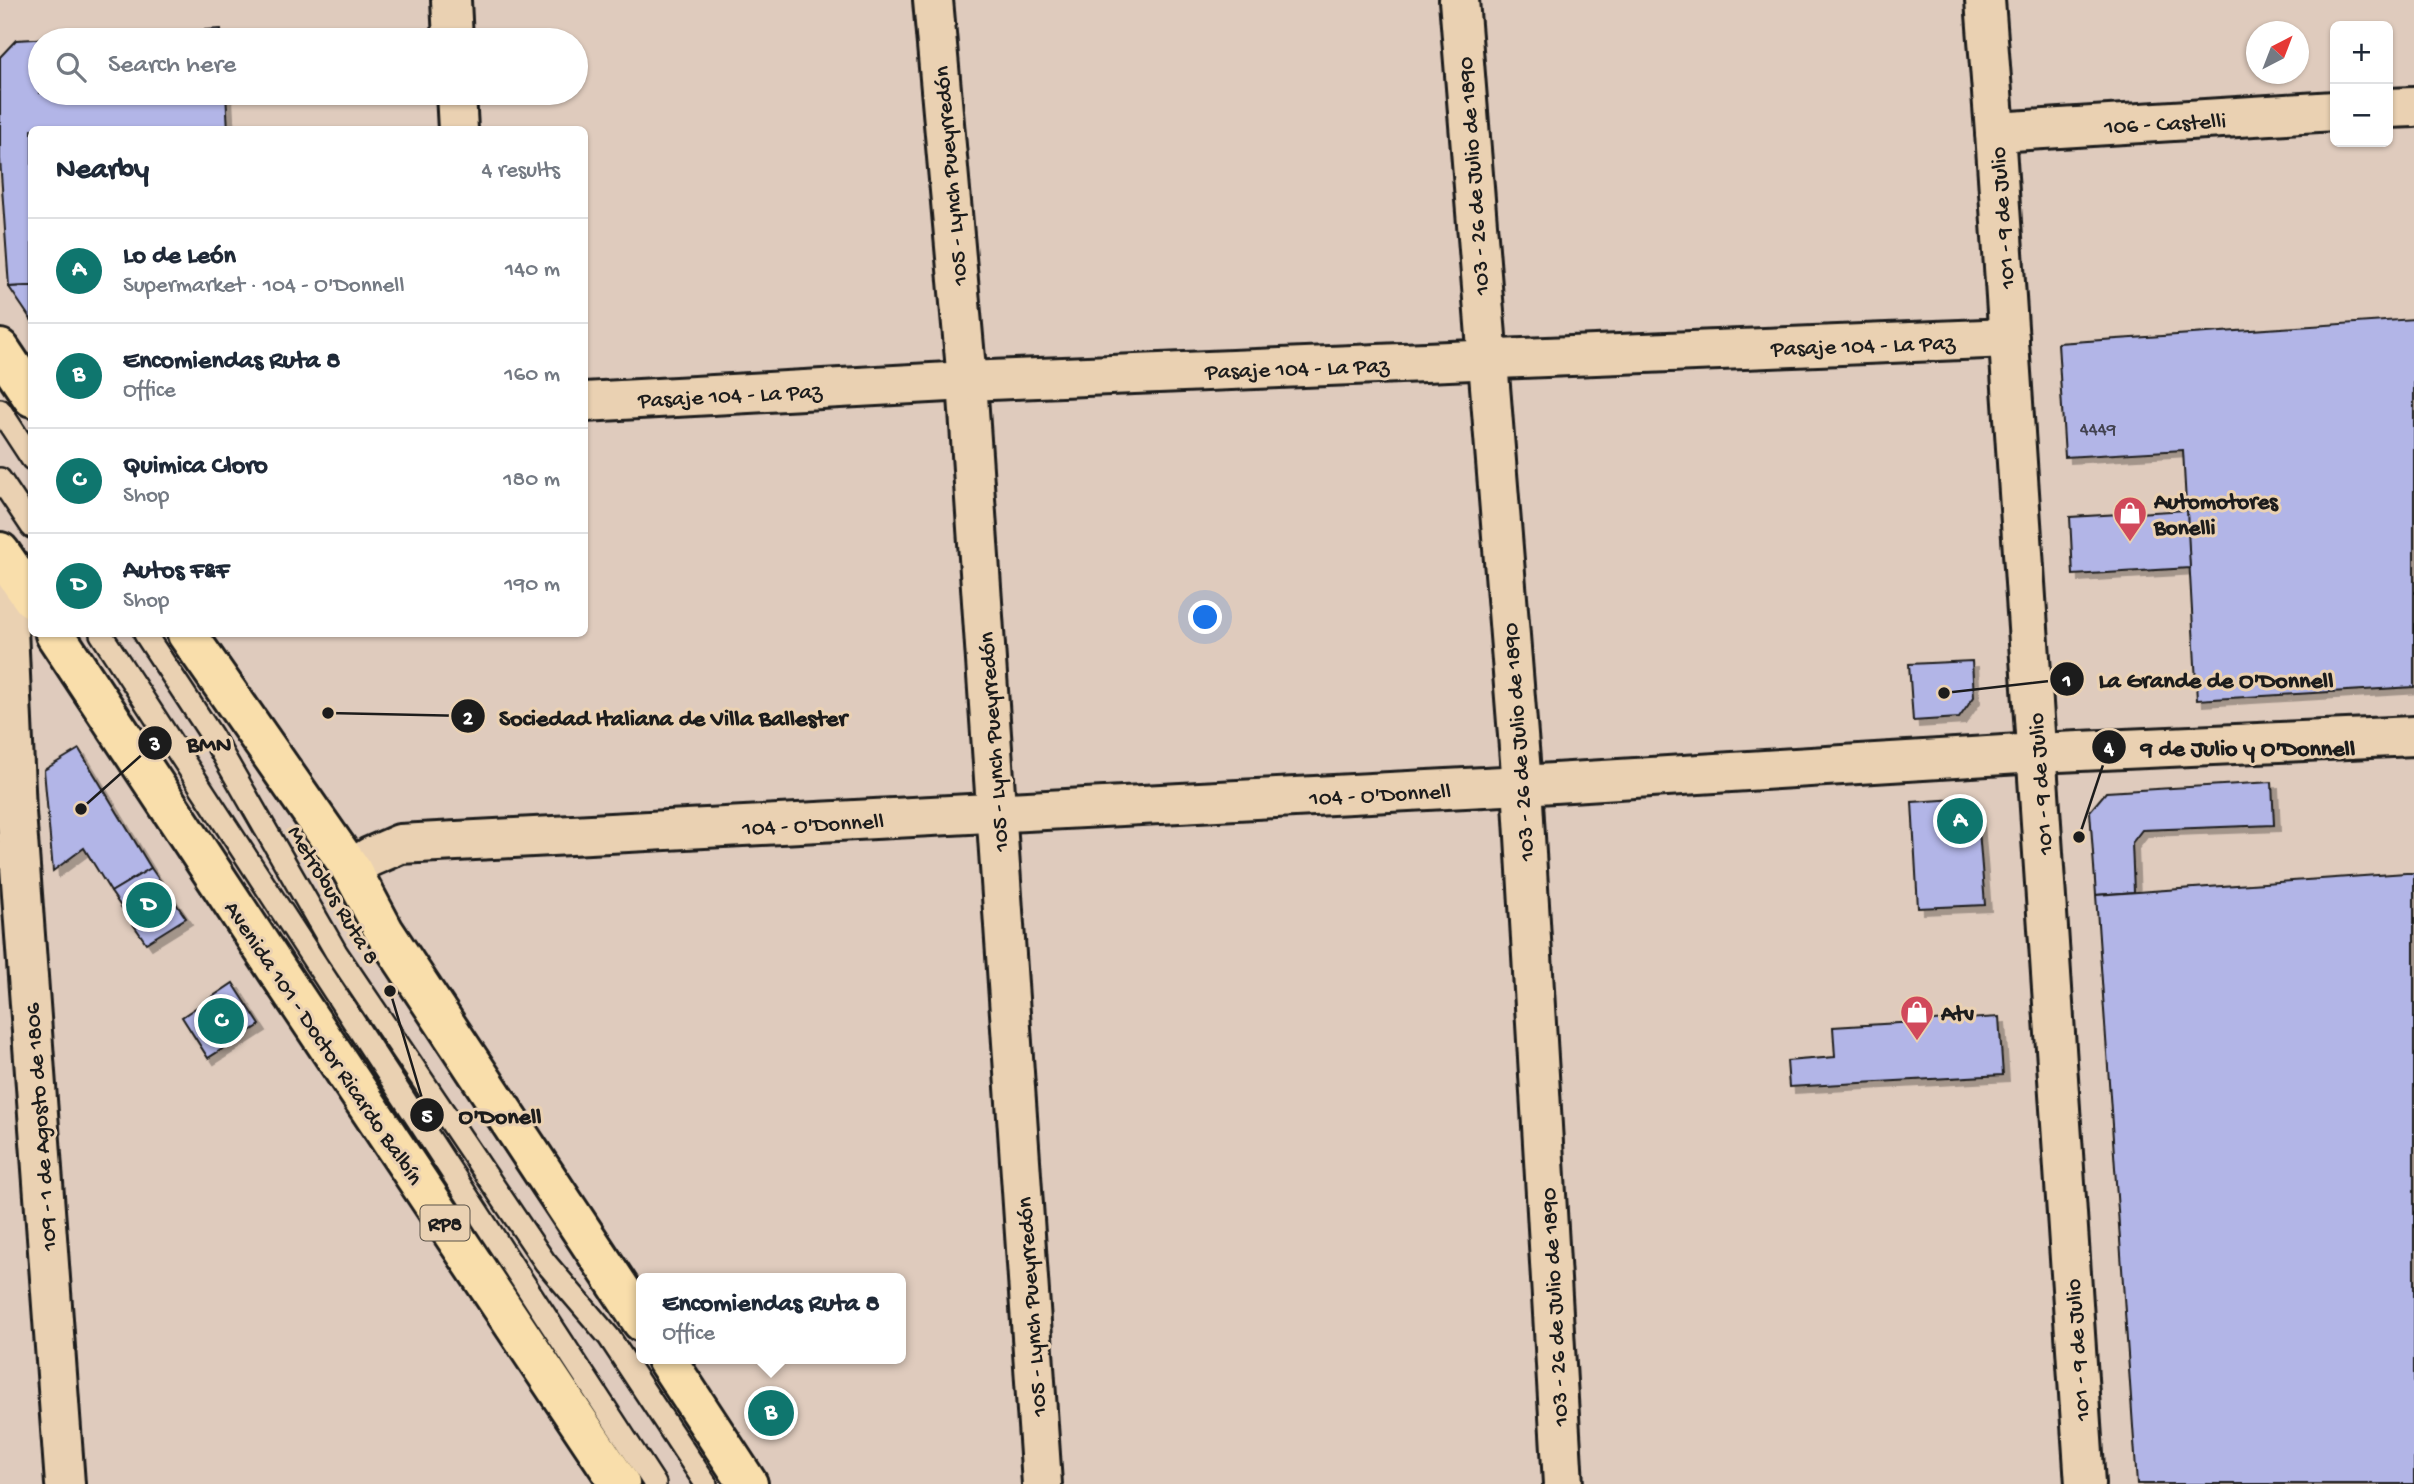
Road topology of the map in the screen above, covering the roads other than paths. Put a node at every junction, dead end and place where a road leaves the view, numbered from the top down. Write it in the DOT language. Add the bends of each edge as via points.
graph roads {
  1 [pos="451,0"];
  2 [pos="933,0"];
  3 [pos="1459,0"];
  4 [pos="1984,0"];
  5 [pos="452,28"];
  6 [pos="457,105"];
  7 [pos="2414,107"];
  8 [pos="2393,108"];
  9 [pos="2330,111"];
  10 [pos="458,126"];
  11 [pos="1995,132"];
  12 [pos="2009,338"];
  13 [pos="0,349"];
  14 [pos="1486,359"];
  15 [pos="967,381"];
  16 [pos="28,391"];
  17 [pos="588,402"];
  18 [pos="0,410"];
  19 [pos="28,452"];
  20 [pos="0,479"];
  21 [pos="28,521"];
  22 [pos="3,556"];
  23 [pos="28,592"];
  24 [pos="57,637"];
  25 [pos="103,637"];
  26 [pos="147,637"];
  27 [pos="189,637"];
  28 [pos="2414,736"];
  29 [pos="2036,753"];
  30 [pos="1522,785"];
  31 [pos="8,812"];
  32 [pos="997,813"];
  33 [pos="351,869"];
  34 [pos="636,1313"];
  35 [pos="669,1364"];
  36 [pos="65,1484"];
  37 [pos="620,1484"];
  38 [pos="654,1484"];
  39 [pos="706,1484"];
  40 [pos="748,1484"];
  41 [pos="1042,1484"];
  42 [pos="1563,1484"];
  43 [pos="2085,1484"];
  1 -- 5 [label="street"];
  2 -- 15 [label="street, 105 - Lynch Pueyrredón"];
  3 -- 14 [label="street, 103 - 26 de Julio de 1890"];
  4 -- 11 [label="street, 101 - 9 de Julio"];
  6 -- 10 [label="street"];
  7 -- 8 [label="street"];
  9 -- 11 [label="street, 106 - Castelli"];
  11 -- 12 [label="street, 101 - 9 de Julio"];
  12 -- 14 [label="street, Pasaje 104 - La Paz"];
  12 -- 29 [label="street, 101 - 9 de Julio"];
  13 -- 16 [label="main road"];
  14 -- 15 [label="street, Pasaje 104 - La Paz"];
  14 -- 30 [label="street, 103 - 26 de Julio de 1890"];
  15 -- 17 [label="street, Pasaje 104 - La Paz"];
  15 -- 32 [label="street, 105 - Lynch Pueyrredón"];
  18 -- 19 [label="lane"];
  20 -- 21 [label="lane"];
  22 -- 23 [label="main road"];
  22 -- 31 [label="street, 109 - 1 de Agosto de 1806"];
  24 -- 37 [label="main road, Avenida 101 - Doctor Ricardo Balbín / RP8"];
  25 -- 38 [label="lane"];
  26 -- 39 [label="lane, Metrobus Ruta 8" via="212,736 336,952 545,1262 609,1337"];
  27 -- 33 [label="main road"];
  28 -- 29 [label="street, 104 - O'Donnell"];
  29 -- 30 [label="street, 104 - O'Donnell"];
  29 -- 43 [label="street, 101 - 9 de Julio"];
  30 -- 32 [label="street, 104 - O'Donnell"];
  30 -- 42 [label="street, 103 - 26 de Julio de 1890"];
  31 -- 36 [label="street, 109 - 1 de Agosto de 1806"];
  32 -- 33 [label="street, 104 - O'Donnell" via="400,844"];
  32 -- 41 [label="street, 105 - Lynch Pueyrredón"];
  33 -- 34 [label="main road" via="384,931"];
  35 -- 40 [label="main road"];
}
